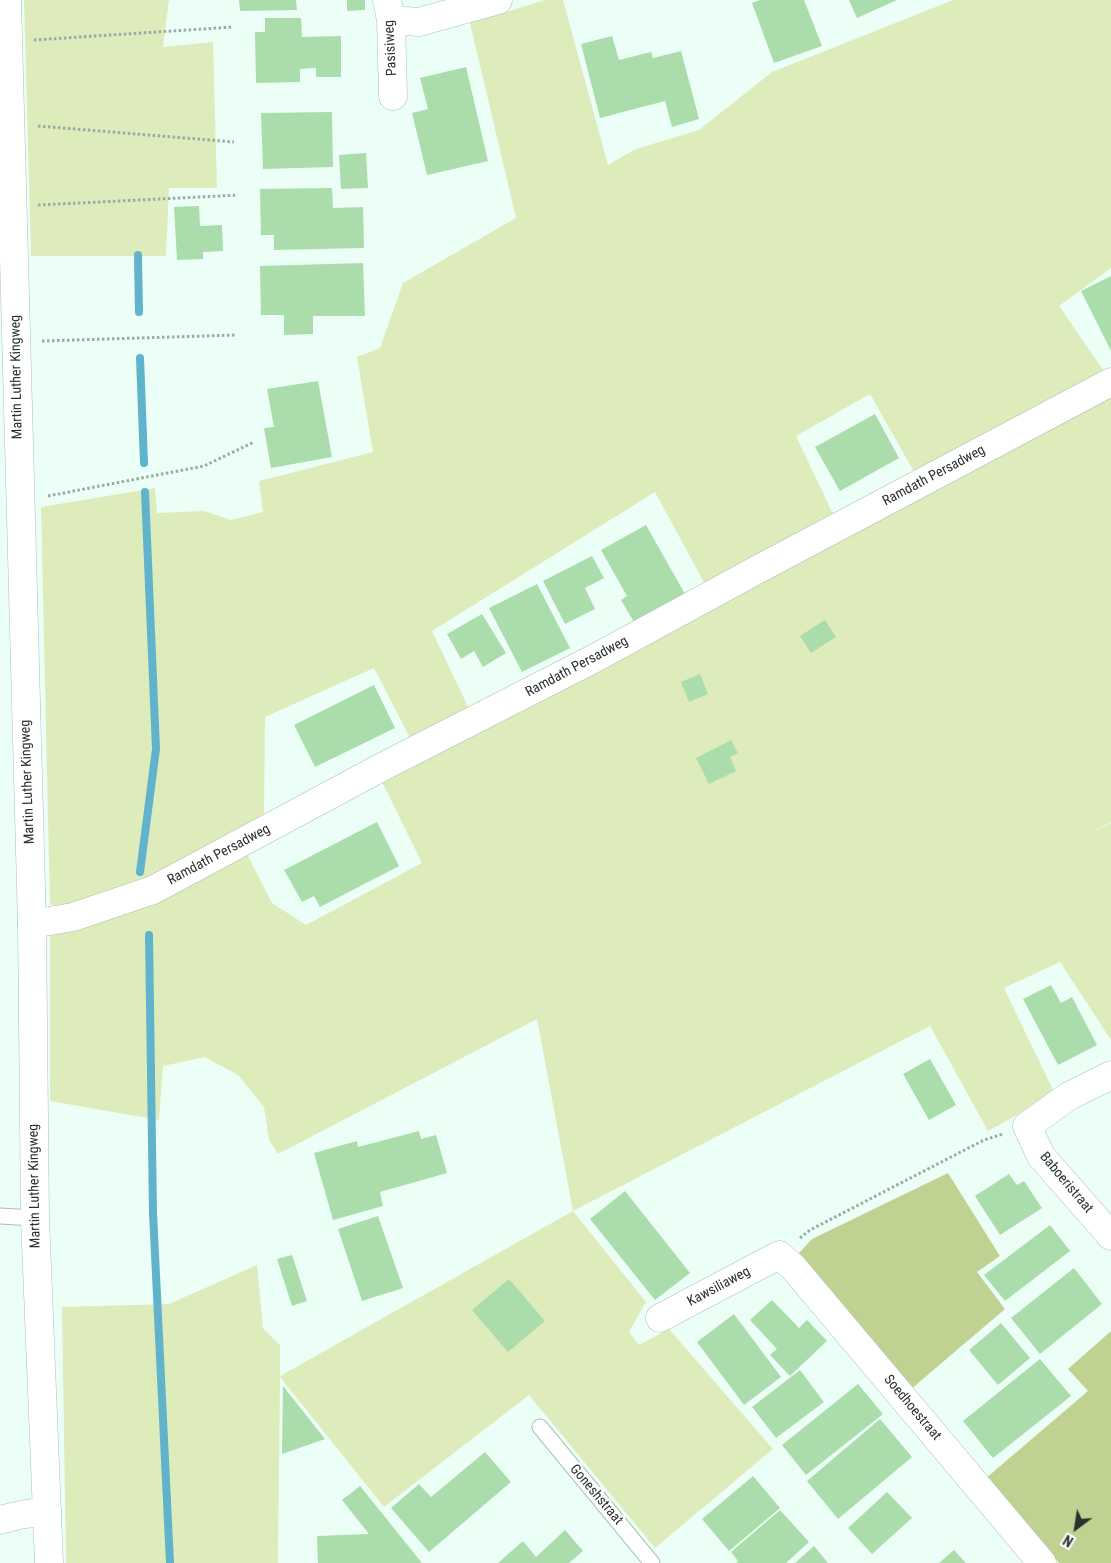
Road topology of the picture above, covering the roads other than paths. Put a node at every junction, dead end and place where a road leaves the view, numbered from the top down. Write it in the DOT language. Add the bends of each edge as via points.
graph roads {
  1 [pos="7,0"];
  2 [pos="498,0"];
  3 [pos="389,10"];
  4 [pos="393,96"];
  5 [pos="1111,382"];
  6 [pos="32,924"];
  7 [pos="1111,1075"];
  8 [pos="0,1216"];
  9 [pos="35,1218"];
  10 [pos="1111,1236"];
  11 [pos="779,1255"];
  12 [pos="660,1318"];
  13 [pos="540,1427"];
  14 [pos="47,1512"];
  15 [pos="0,1520"];
  16 [pos="49,1563"];
  17 [pos="652,1563"];
  18 [pos="1042,1563"];
  1 -- 6 [label="street, Martin Luther Kingweg"];
  2 -- 3 [label="street" via="419,22"];
  3 -- 4 [label="street, Pasisiweg"];
  5 -- 6 [label="street, Ramdath Persadweg" via="598,657 382,767 153,890 73,917"];
  6 -- 9 [label="street, Martin Luther Kingweg"];
  7 -- 10 [label="street, Baboeristraat" via="1069,1096 1028,1126 1041,1156"];
  8 -- 9 [label="lane"];
  9 -- 14 [label="street, Martin Luther Kingweg"];
  11 -- 12 [label="street, Kawsiliaweg"];
  11 -- 18 [label="street, Soedhoestraat" via="793,1267"];
  13 -- 17 [label="lane, Goneshstraat"];
  14 -- 15 [label="street"];
  14 -- 16 [label="street, Martin Luther Kingweg"];
}
